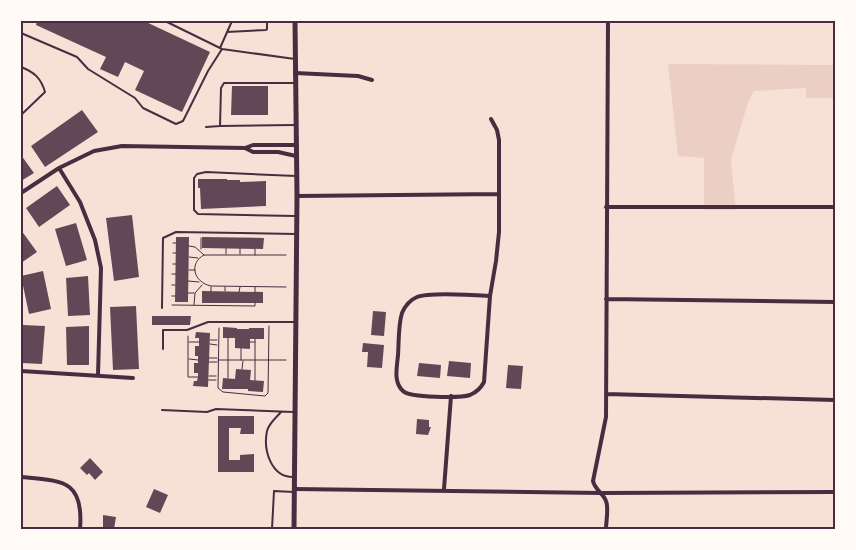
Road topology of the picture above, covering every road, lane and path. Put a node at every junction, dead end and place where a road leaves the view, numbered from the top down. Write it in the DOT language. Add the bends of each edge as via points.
graph roads {
  1 [pos="165,21"];
  2 [pos="232,21"];
  3 [pos="267,21"];
  4 [pos="295,21"];
  5 [pos="608,21"];
  6 [pos="227,32"];
  7 [pos="21,33"];
  8 [pos="221,49"];
  9 [pos="295,58"];
  10 [pos="21,67"];
  11 [pos="295,73"];
  12 [pos="372,80"];
  13 [pos="295,83"];
  14 [pos="21,115"];
  15 [pos="491,119"];
  16 [pos="296,125"];
  17 [pos="206,126"];
  18 [pos="220,126"];
  19 [pos="296,145"];
  20 [pos="246,148"];
  21 [pos="296,156"];
  22 [pos="59,168"];
  23 [pos="296,176"];
  24 [pos="21,193"];
  25 [pos="499,194"];
  26 [pos="297,196"];
  27 [pos="606,207"];
  28 [pos="835,207"];
  29 [pos="296,216"];
  30 [pos="201,232"];
  31 [pos="296,234"];
  32 [pos="173,243"];
  33 [pos="176,243"];
  34 [pos="189,246"];
  35 [pos="226,248"];
  36 [pos="240,248"];
  37 [pos="255,249"];
  38 [pos="201,251"];
  39 [pos="173,253"];
  40 [pos="176,254"];
  41 [pos="226,254"];
  42 [pos="240,254"];
  43 [pos="204,255"];
  44 [pos="255,255"];
  45 [pos="286,255"];
  46 [pos="189,257"];
  47 [pos="198,258"];
  48 [pos="173,264"];
  49 [pos="176,264"];
  50 [pos="188,270"];
  51 [pos="196,270"];
  52 [pos="172,274"];
  53 [pos="176,274"];
  54 [pos="188,281"];
  55 [pos="200,282"];
  56 [pos="203,284"];
  57 [pos="172,285"];
  58 [pos="175,285"];
  59 [pos="211,286"];
  60 [pos="225,286"];
  61 [pos="240,286"];
  62 [pos="255,286"];
  63 [pos="286,287"];
  64 [pos="211,291"];
  65 [pos="225,292"];
  66 [pos="240,292"];
  67 [pos="255,292"];
  68 [pos="188,293"];
  69 [pos="195,293"];
  70 [pos="172,296"];
  71 [pos="175,296"];
  72 [pos="490,296"];
  73 [pos="606,299"];
  74 [pos="835,302"];
  75 [pos="255,303"];
  76 [pos="172,305"];
  77 [pos="194,305"];
  78 [pos="162,308"];
  79 [pos="219,322"];
  80 [pos="269,322"];
  81 [pos="296,322"];
  82 [pos="187,330"];
  83 [pos="264,336"];
  84 [pos="268,336"];
  85 [pos="228,338"];
  86 [pos="256,339"];
  87 [pos="210,340"];
  88 [pos="218,340"];
  89 [pos="189,342"];
  90 [pos="199,342"];
  91 [pos="250,342"];
  92 [pos="255,342"];
  93 [pos="210,344"];
  94 [pos="218,345"];
  95 [pos="241,348"];
  96 [pos="163,349"];
  97 [pos="209,358"];
  98 [pos="188,359"];
  99 [pos="198,360"];
  100 [pos="218,360"];
  101 [pos="228,360"];
  102 [pos="242,360"];
  103 [pos="255,360"];
  104 [pos="268,360"];
  105 [pos="286,360"];
  106 [pos="209,362"];
  107 [pos="242,369"];
  108 [pos="21,371"];
  109 [pos="98,375"];
  110 [pos="209,376"];
  111 [pos="217,376"];
  112 [pos="251,376"];
  113 [pos="255,376"];
  114 [pos="198,377"];
  115 [pos="133,378"];
  116 [pos="228,378"];
  117 [pos="208,380"];
  118 [pos="217,380"];
  119 [pos="255,380"];
  120 [pos="264,384"];
  121 [pos="268,385"];
  122 [pos="236,388"];
  123 [pos="242,388"];
  124 [pos="230,389"];
  125 [pos="248,389"];
  126 [pos="258,392"];
  127 [pos="230,393"];
  128 [pos="236,393"];
  129 [pos="242,394"];
  130 [pos="247,394"];
  131 [pos="606,394"];
  132 [pos="258,395"];
  133 [pos="451,396"];
  134 [pos="835,400"];
  135 [pos="162,410"];
  136 [pos="281,412"];
  137 [pos="295,412"];
  138 [pos="294,477"];
  139 [pos="21,478"];
  140 [pos="294,490"];
  141 [pos="444,490"];
  142 [pos="835,492"];
  143 [pos="601,493"];
  144 [pos="80,529"];
  145 [pos="272,529"];
  146 [pos="294,529"];
  147 [pos="606,529"];
  1 -- 8 [label="lane"];
  2 -- 6 [label="lane"];
  3 -- 6 [label="lane" via="266,30"];
  4 -- 9 [label="street"];
  5 -- 27 [label="street"];
  6 -- 8 [label="lane"];
  7 -- 8 [label="lane" via="78,57 88,69 135,98 143,108 176,124 183,121"];
  8 -- 9 [label="lane"];
  9 -- 11 [label="street"];
  10 -- 14 [label="lane" via="32,71 42,81 45,92"];
  11 -- 12 [label="street" via="358,76"];
  11 -- 13 [label="street"];
  13 -- 16 [label="street"];
  13 -- 18 [label="lane" via="224,83 220,88"];
  15 -- 25 [label="street" via="499,140"];
  16 -- 18 [label="lane"];
  16 -- 19 [label="street"];
  17 -- 18 [label="lane"];
  19 -- 20 [label="street" via="253,145"];
  19 -- 21 [label="street"];
  20 -- 21 [label="street" via="253,152"];
  20 -- 22 [label="street" via="122,146 94,151"];
  21 -- 23 [label="street"];
  22 -- 24 [label="street"];
  22 -- 109 [label="street" via="80,202 95,240 101,268"];
  23 -- 26 [label="street"];
  23 -- 29 [label="lane" via="206,172 194,178 194,210 198,214"];
  25 -- 26 [label="street"];
  25 -- 72 [label="street" via="499,232"];
  26 -- 29 [label="street"];
  27 -- 28 [label="street"];
  27 -- 73 [label="street"];
  29 -- 31 [label="street"];
  30 -- 31 [label="lane"];
  30 -- 38 [label="path"];
  30 -- 78 [label="lane" via="176,232 163,238"];
  31 -- 81 [label="street"];
  32 -- 33 [label="path"];
  34 -- 38 [label="path"];
  35 -- 41 [label="path"];
  36 -- 42 [label="path"];
  37 -- 44 [label="path"];
  38 -- 43 [label="path"];
  39 -- 40 [label="path"];
  41 -- 42 [label="path"];
  41 -- 43 [label="path"];
  42 -- 44 [label="path"];
  43 -- 47 [label="path"];
  44 -- 45 [label="path"];
  46 -- 47 [label="path"];
  47 -- 51 [label="path"];
  48 -- 49 [label="path"];
  50 -- 51 [label="path"];
  51 -- 55 [label="path"];
  52 -- 53 [label="path"];
  54 -- 55 [label="path"];
  55 -- 56 [label="path"];
  56 -- 59 [label="path"];
  56 -- 69 [label="path"];
  57 -- 58 [label="path"];
  59 -- 60 [label="path"];
  59 -- 64 [label="path"];
  60 -- 61 [label="path"];
  60 -- 65 [label="path"];
  61 -- 62 [label="path"];
  61 -- 66 [label="path"];
  62 -- 63 [label="path"];
  62 -- 67 [label="path"];
  68 -- 69 [label="path"];
  69 -- 77 [label="path"];
  70 -- 71 [label="path"];
  72 -- 133 [label="street" via="484,382 472,394"];
  72 -- 133 [label="street" via="422,295 410,301 401,315 396,380 401,390 411,396"];
  73 -- 74 [label="street"];
  73 -- 131 [label="street"];
  75 -- 77 [label="path" via="255,306"];
  76 -- 77 [label="path"];
  79 -- 80 [label="lane"];
  79 -- 82 [label="lane" via="208,322"];
  79 -- 88 [label="path"];
  80 -- 81 [label="lane"];
  80 -- 84 [label="path"];
  81 -- 137 [label="street"];
  82 -- 89 [label="path"];
  82 -- 96 [label="lane" via="163,330"];
  83 -- 84 [label="path"];
  84 -- 104 [label="path"];
  85 -- 101 [label="path"];
  86 -- 92 [label="path"];
  87 -- 88 [label="path"];
  88 -- 94 [label="path"];
  89 -- 90 [label="path"];
  89 -- 98 [label="path"];
  91 -- 92 [label="path"];
  92 -- 103 [label="path"];
  93 -- 94 [label="path"];
  94 -- 100 [label="path"];
  95 -- 102 [label="path"];
  97 -- 100 [label="path"];
  98 -- 99 [label="path"];
  98 -- 114 [label="path" via="188,377"];
  100 -- 101 [label="path"];
  100 -- 106 [label="path"];
  100 -- 111 [label="path"];
  101 -- 102 [label="path"];
  101 -- 116 [label="path"];
  102 -- 103 [label="path"];
  102 -- 107 [label="path"];
  103 -- 104 [label="path"];
  103 -- 113 [label="path"];
  104 -- 105 [label="path"];
  104 -- 121 [label="path"];
  108 -- 109 [label="street"];
  109 -- 115 [label="street"];
  110 -- 111 [label="path"];
  111 -- 118 [label="path"];
  112 -- 113 [label="path"];
  113 -- 119 [label="path"];
  117 -- 118 [label="path"];
  118 -- 127 [label="path" via="220,391"];
  120 -- 121 [label="path"];
  121 -- 132 [label="path" via="267,395"];
  122 -- 128 [label="path"];
  123 -- 129 [label="path"];
  124 -- 127 [label="path"];
  125 -- 130 [label="path"];
  126 -- 132 [label="path"];
  127 -- 128 [label="path"];
  128 -- 129 [label="path"];
  129 -- 130 [label="path"];
  130 -- 132 [label="path"];
  131 -- 134 [label="street"];
  131 -- 143 [label="street" via="606,417 593,481"];
  133 -- 141 [label="street"];
  135 -- 136 [label="lane"];
  136 -- 137 [label="lane"];
  136 -- 138 [label="lane" via="268,430 269,460 280,474"];
  137 -- 138 [label="street"];
  138 -- 140 [label="street"];
  139 -- 144 [label="street" via="58,481 70,487 80,503"];
  140 -- 141 [label="street"];
  140 -- 145 [label="lane" via="274,491"];
  140 -- 146 [label="street"];
  141 -- 143 [label="street"];
  142 -- 143 [label="street"];
  143 -- 147 [label="street" via="607,503"];
}
